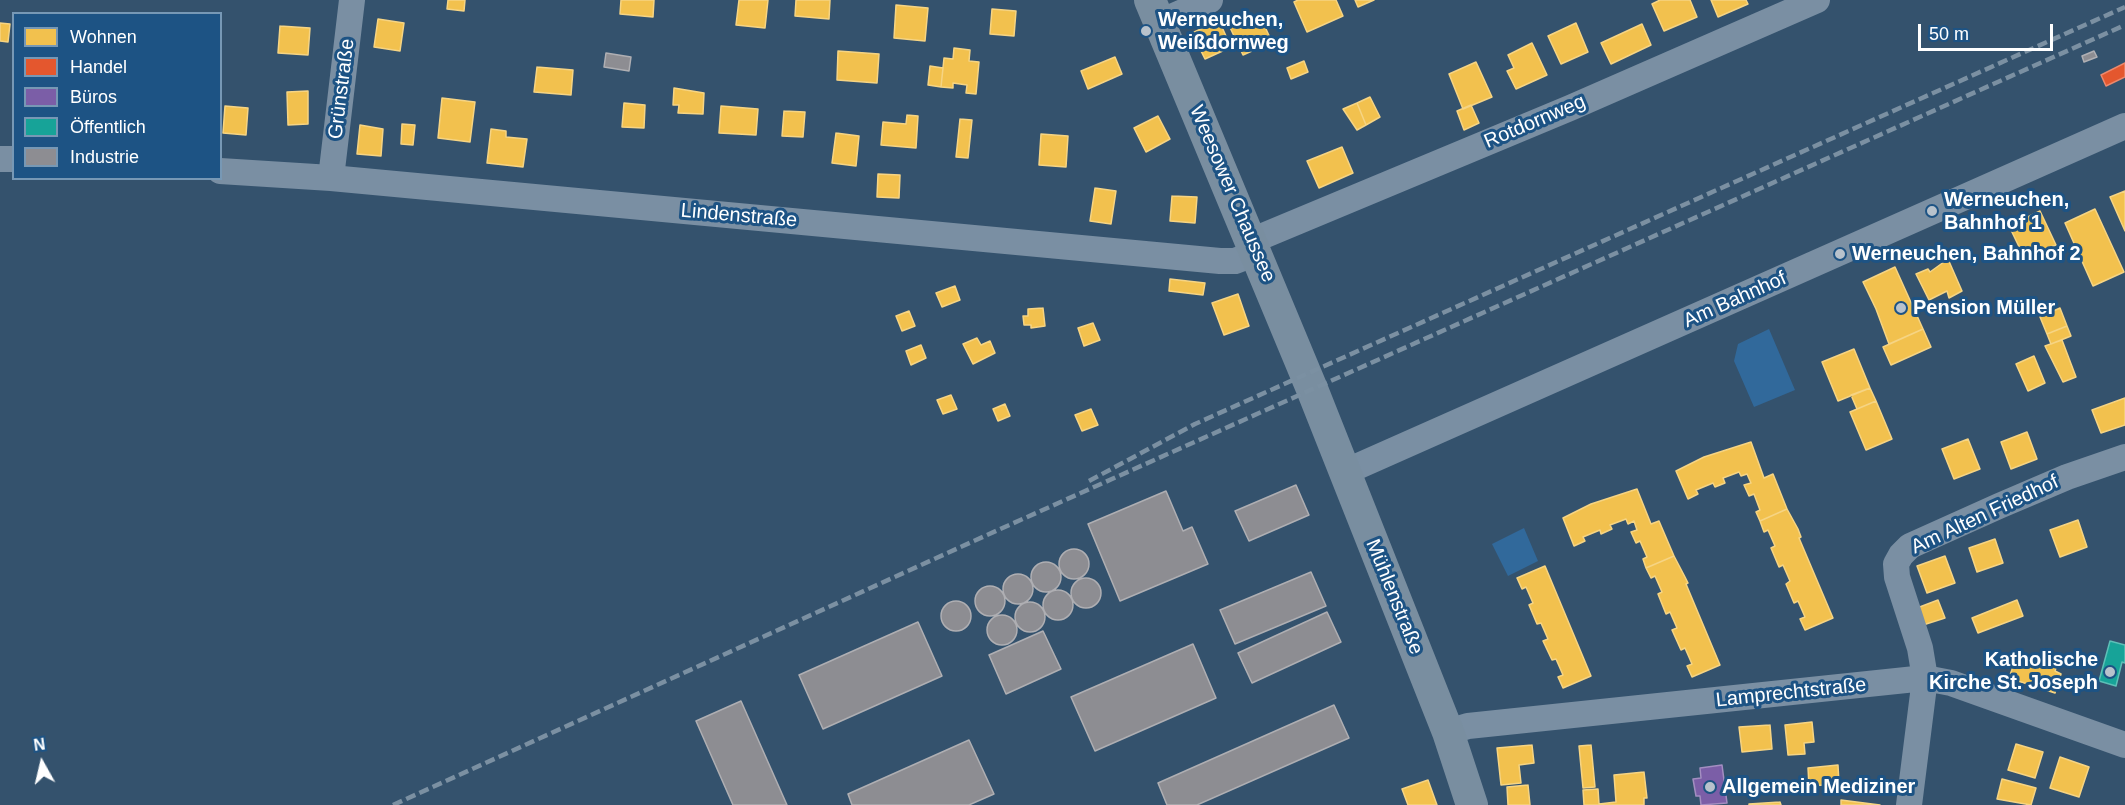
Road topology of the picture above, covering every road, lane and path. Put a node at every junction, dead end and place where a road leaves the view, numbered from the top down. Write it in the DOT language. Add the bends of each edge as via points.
graph roads {
  1 [pos="352,0"];
  2 [pos="1210,0"];
  3 [pos="1817,0"];
  4 [pos="1155,11"];
  5 [pos="2125,126"];
  6 [pos="222,171"];
  7 [pos="331,178"];
  8 [pos="1254,247"];
  9 [pos="1312,389"];
  10 [pos="2125,457"];
  11 [pos="1345,472"];
  12 [pos="1925,678"];
  13 [pos="1448,732"];
  14 [pos="2125,744"];
  15 [pos="1472,805"];
  16 [pos="1909,805"];
  1 -- 7 [label="street, Grünstraße"];
  2 -- 4 [label="street"];
  3 -- 8 [label="street, Rotdornweg"];
  4 -- 8 [label="main road, Weesower Chaussee"];
  5 -- 11 [label="street, Am Bahnhof"];
  6 -- 7 [label="street, Lindenstraße"];
  7 -- 8 [label="street, Lindenstraße" via="1220,261 1235,261"];
  8 -- 9 [label="main road, Weesower Chaussee"];
  9 -- 11 [label="main road, Mühlenstraße"];
  10 -- 12 [label="street, Am Alten Friedhof" via="2019,498 1905,550 1896,564 1897,577 1917,637"];
  11 -- 13 [label="main road, Mühlenstraße"];
  12 -- 13 [label="street, Lamprechtstraße" via="1468,726"];
  12 -- 14 [label="street, Lamprechtstraße" via="1951,683"];
  12 -- 16 [label="street, Am Alten Friedhof"];
  13 -- 15 [label="main road, Mühlenstraße"];
}
